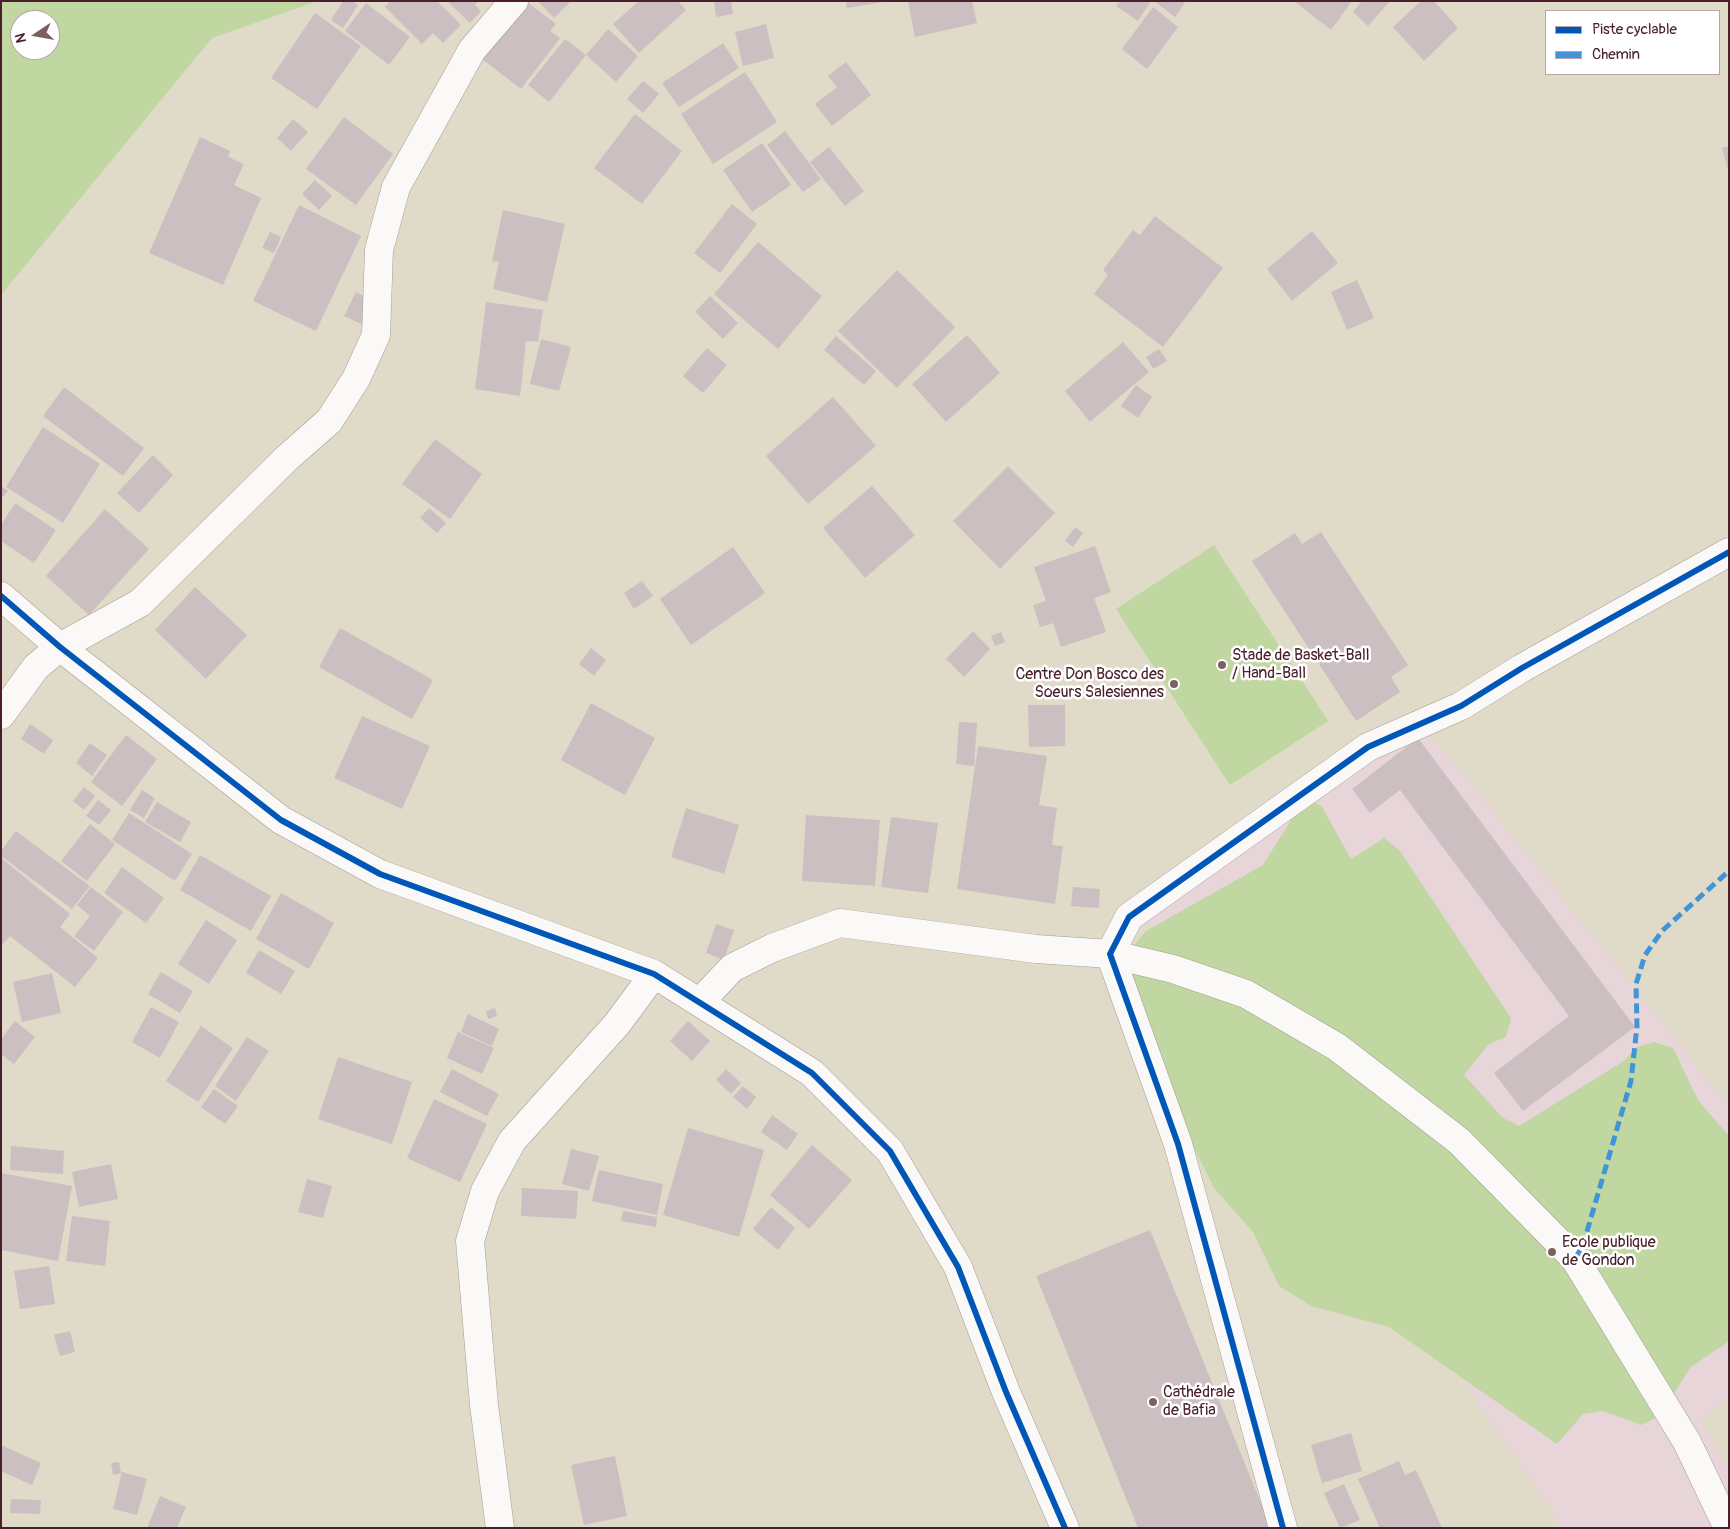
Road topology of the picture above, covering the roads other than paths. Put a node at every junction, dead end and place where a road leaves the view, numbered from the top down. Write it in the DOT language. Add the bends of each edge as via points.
graph roads {
  1 [pos="514,1"];
  2 [pos="1729,552"];
  3 [pos="1,596"];
  4 [pos="60,647"];
  5 [pos="1,715"];
  6 [pos="1110,954"];
  7 [pos="654,974"];
  8 [pos="700,1002"];
  9 [pos="500,1528"];
  10 [pos="1065,1528"];
  11 [pos="1283,1528"];
  12 [pos="1728,1528"];
  1 -- 4 [label="street" via="472,50 396,187 379,250 376,335 356,379 329,421 140,603"];
  2 -- 6 [label="street" via="1531,663 1462,706 1368,747 1129,917"];
  3 -- 4 [label="street"];
  4 -- 5 [label="street" via="36,666"];
  4 -- 7 [label="street" via="281,820 306,834 380,874"];
  6 -- 8 [label="street" via="1036,949 840,922 772,948 732,968"];
  6 -- 11 [label="street" via="1178,1144"];
  6 -- 12 [label="street" via="1173,969 1246,994 1337,1047 1459,1142 1575,1259 1687,1442"];
  7 -- 8 [label="street"];
  7 -- 9 [label="street" via="616,1024 512,1141 485,1191 470,1241 484,1405"];
  8 -- 10 [label="street" via="812,1073 890,1151 958,1267 1006,1392"];
}
